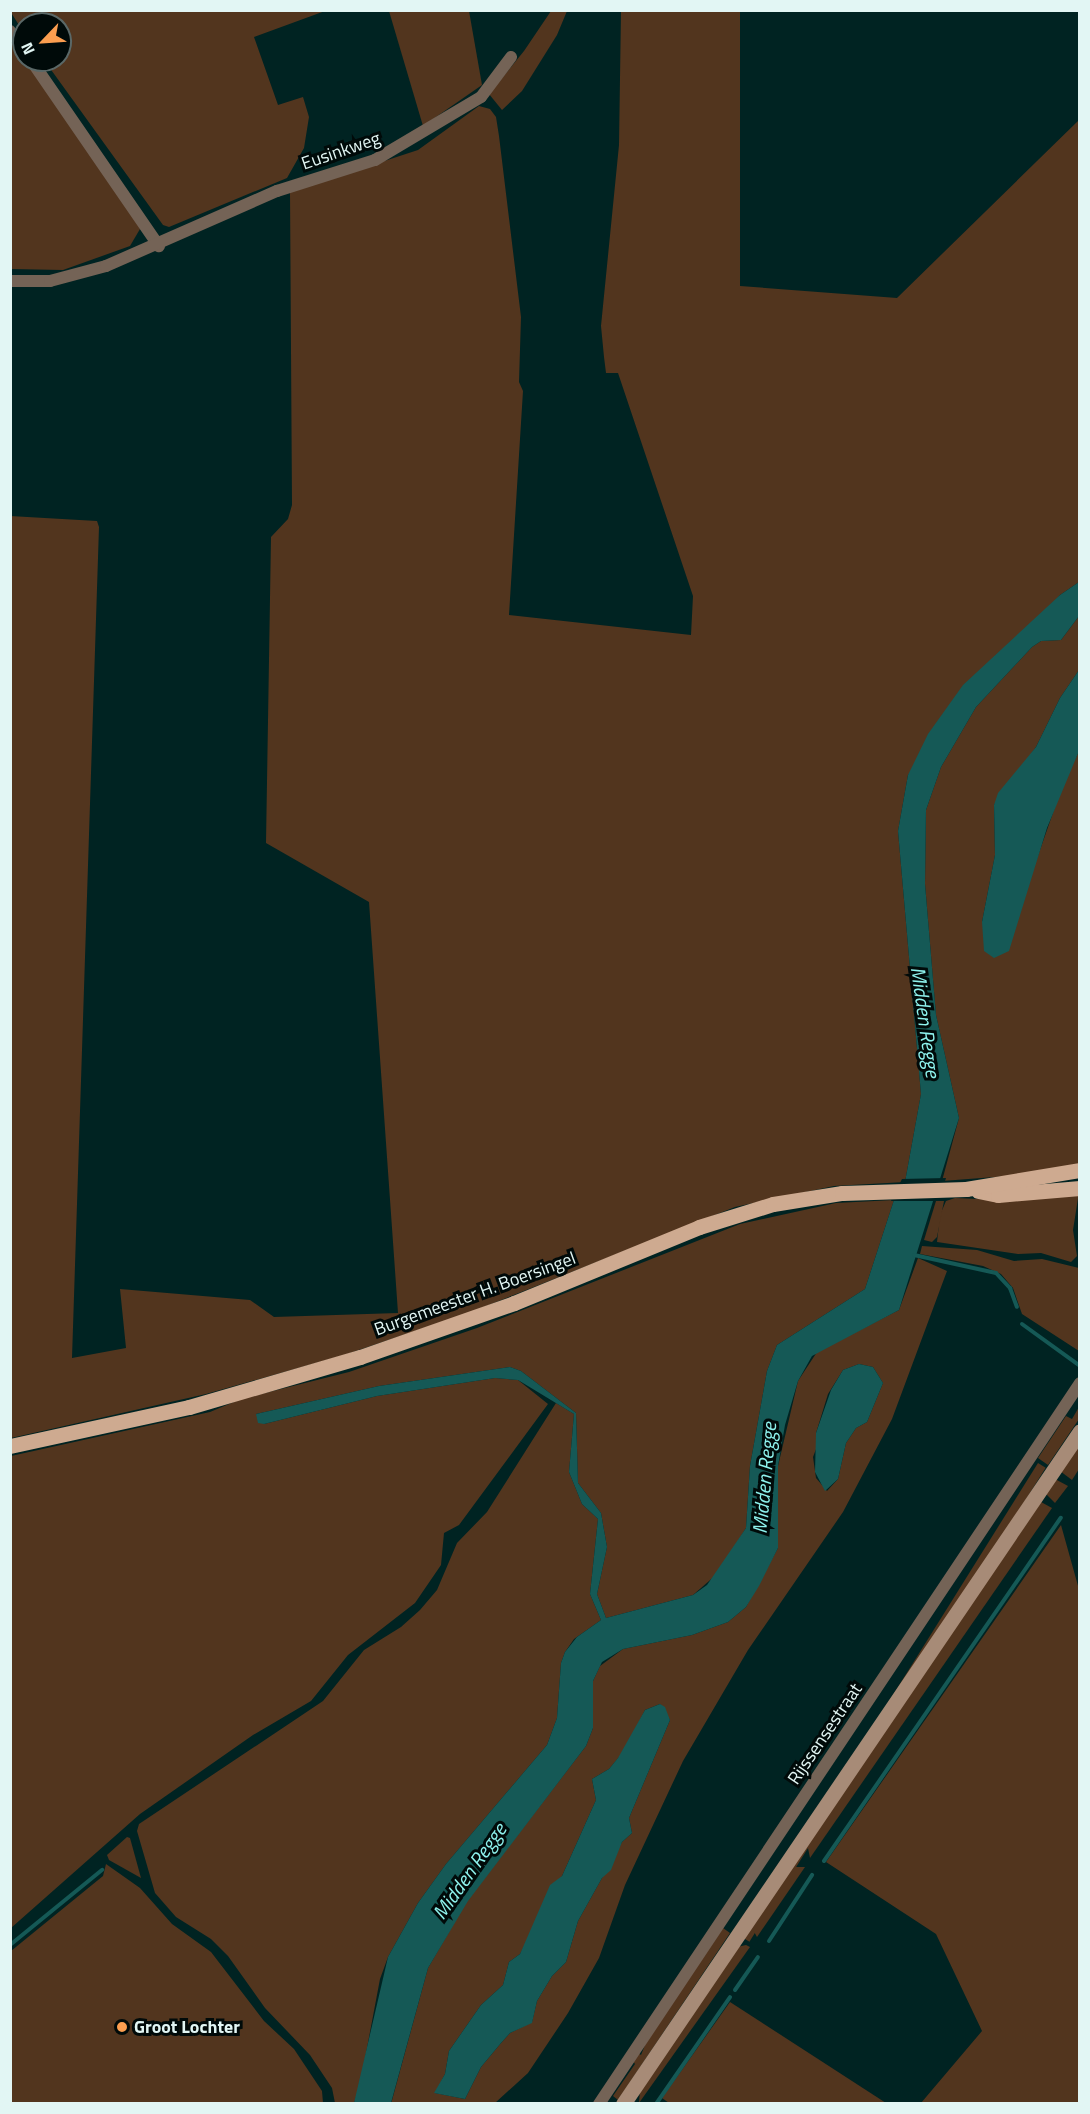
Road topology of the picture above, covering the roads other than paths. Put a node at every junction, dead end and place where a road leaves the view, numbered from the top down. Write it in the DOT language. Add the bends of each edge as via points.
graph roads {
  1 [pos="511,57"];
  2 [pos="39,72"];
  3 [pos="159,246"];
  4 [pos="10,281"];
  5 [pos="1080,1170"];
  6 [pos="1080,1188"];
  7 [pos="959,1189"];
  8 [pos="1080,1383"];
  9 [pos="1080,1431"];
  10 [pos="10,1446"];
  11 [pos="599,2103"];
  12 [pos="623,2103"];
  1 -- 3 [label="street, Eusinkweg" via="481,97 400,148 277,191"];
  2 -- 3 [label="street"];
  3 -- 4 [label="street, Eusinkweg" via="72,277"];
  5 -- 7 [label="main road"];
  6 -- 7 [label="main road" via="998,1195"];
  7 -- 10 [label="main road, Burgemeester H. Boersingel" via="803,1198 728,1217 392,1347 189,1407"];
  8 -- 11 [label="street, Rijssensestraat"];
  9 -- 12 [label="main road"];
}
